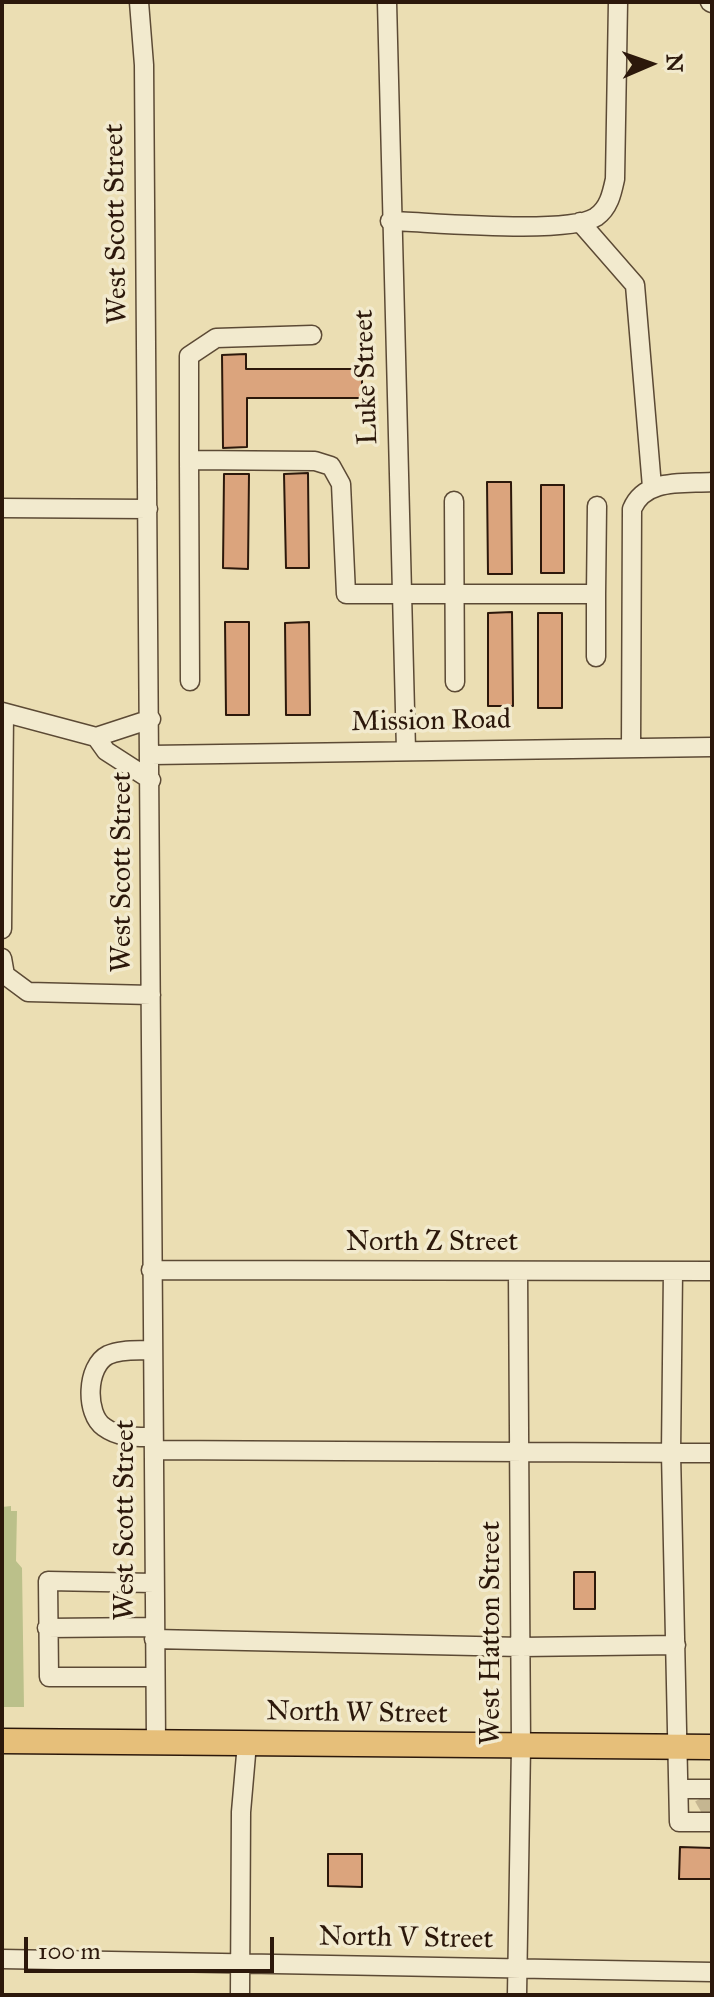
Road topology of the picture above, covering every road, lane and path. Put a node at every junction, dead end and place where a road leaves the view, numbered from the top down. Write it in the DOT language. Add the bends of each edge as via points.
graph roads {
  1 [pos="139,2"];
  2 [pos="387,2"];
  3 [pos="618,2"];
  4 [pos="390,221"];
  5 [pos="580,222"];
  6 [pos="312,335"];
  7 [pos="189,460"];
  8 [pos="712,482"];
  9 [pos="655,486"];
  10 [pos="454,501"];
  11 [pos="597,506"];
  12 [pos="2,508"];
  13 [pos="148,509"];
  14 [pos="402,593"];
  15 [pos="454,593"];
  16 [pos="596,594"];
  17 [pos="596,657"];
  18 [pos="190,681"];
  19 [pos="455,682"];
  20 [pos="3,712"];
  21 [pos="151,719"];
  22 [pos="96,737"];
  23 [pos="712,747"];
  24 [pos="631,748"];
  25 [pos="406,750"];
  26 [pos="151,755"];
  27 [pos="151,780"];
  28 [pos="2,929"];
  29 [pos="2,958"];
  30 [pos="151,995"];
  31 [pos="151,1270"];
  32 [pos="518,1271"];
  33 [pos="673,1271"];
  34 [pos="712,1271"];
  35 [pos="152,1350"];
  36 [pos="154,1444"];
  37 [pos="671,1453"];
  38 [pos="712,1453"];
  39 [pos="519,1454"];
  40 [pos="154,1583"];
  41 [pos="47,1628"];
  42 [pos="154,1633"];
  43 [pos="676,1645"];
  44 [pos="521,1647"];
  45 [pos="155,1677"];
  46 [pos="2,1741"];
  47 [pos="156,1741"];
  48 [pos="247,1743"];
  49 [pos="521,1746"];
  50 [pos="679,1747"];
  51 [pos="712,1747"];
  52 [pos="679,1789"];
  53 [pos="705,1792"];
  54 [pos="712,1822"];
  55 [pos="2,1959"];
  56 [pos="241,1964"];
  57 [pos="517,1970"];
  58 [pos="712,1972"];
  59 [pos="240,1995"];
  60 [pos="517,1995"];
  1 -- 13 [label="street, West Scott Street"];
  2 -- 4 [label="street, Luke Street"];
  3 -- 5 [label="street" via="615,179 602,211"];
  4 -- 5 [label="street" via="527,226"];
  4 -- 14 [label="street, Luke Street"];
  5 -- 9 [label="street" via="635,285"];
  6 -- 7 [label="street" via="216,338 189,356"];
  7 -- 14 [label="street" via="315,461 331,466 341,484 346,594"];
  7 -- 18 [label="street"];
  8 -- 9 [label="street"];
  9 -- 24 [label="street" via="636,499 632,509"];
  10 -- 15 [label="street"];
  11 -- 16 [label="street"];
  12 -- 13 [label="street"];
  13 -- 21 [label="street, West Scott Street"];
  14 -- 15 [label="street"];
  14 -- 25 [label="street, Luke Street"];
  15 -- 16 [label="street"];
  15 -- 19 [label="street"];
  16 -- 17 [label="street"];
  20 -- 22 [label="street"];
  20 -- 28 [label="street"];
  21 -- 22 [label="street"];
  21 -- 26 [label="street, West Scott Street"];
  22 -- 27 [label="street" via="106,751"];
  23 -- 24 [label="street, Mission Road"];
  24 -- 25 [label="street, Mission Road"];
  25 -- 26 [label="street, Mission Road"];
  26 -- 27 [label="street, West Scott Street"];
  27 -- 30 [label="street, West Scott Street"];
  29 -- 30 [label="street" via="5,975 28,992"];
  30 -- 31 [label="street, West Scott Street"];
  31 -- 32 [label="street, North Z Street"];
  31 -- 35 [label="street, West Scott Street"];
  32 -- 33 [label="street, North Z Street"];
  32 -- 39 [label="street, West Hatton Street"];
  33 -- 34 [label="street, North Z Street"];
  33 -- 37 [label="street"];
  35 -- 36 [label="street, West Scott Street"];
  35 -- 36 [label="street" via="107,1356 97,1365 92,1382 93,1415 103,1427"];
  36 -- 39 [label="street"];
  36 -- 40 [label="street, West Scott Street"];
  37 -- 38 [label="street"];
  37 -- 39 [label="street"];
  37 -- 43 [label="street"];
  39 -- 44 [label="street, West Hatton Street"];
  40 -- 41 [label="street" via="48,1581"];
  40 -- 42 [label="street, West Scott Street"];
  41 -- 42 [label="street"];
  41 -- 45 [label="street" via="49,1677"];
  42 -- 44 [label="street"];
  42 -- 45 [label="street, West Scott Street"];
  43 -- 44 [label="street"];
  43 -- 50 [label="street"];
  44 -- 49 [label="street, West Hatton Street"];
  45 -- 47 [label="street, West Scott Street"];
  46 -- 47 [label="main road, North W Street"];
  47 -- 48 [label="main road, North W Street"];
  48 -- 49 [label="main road, North W Street"];
  48 -- 56 [label="street" via="241,1812"];
  49 -- 50 [label="main road, North W Street"];
  49 -- 57 [label="street, West Hatton Street"];
  50 -- 51 [label="main road, North W Street"];
  50 -- 52 [label="street"];
  52 -- 53 [label="street"];
  52 -- 54 [label="street" via="679,1822"];
  55 -- 56 [label="street, North V Street"];
  56 -- 57 [label="street, North V Street"];
  56 -- 59 [label="street"];
  57 -- 58 [label="street, North V Street"];
  57 -- 60 [label="street, West Hatton Street"];
}
